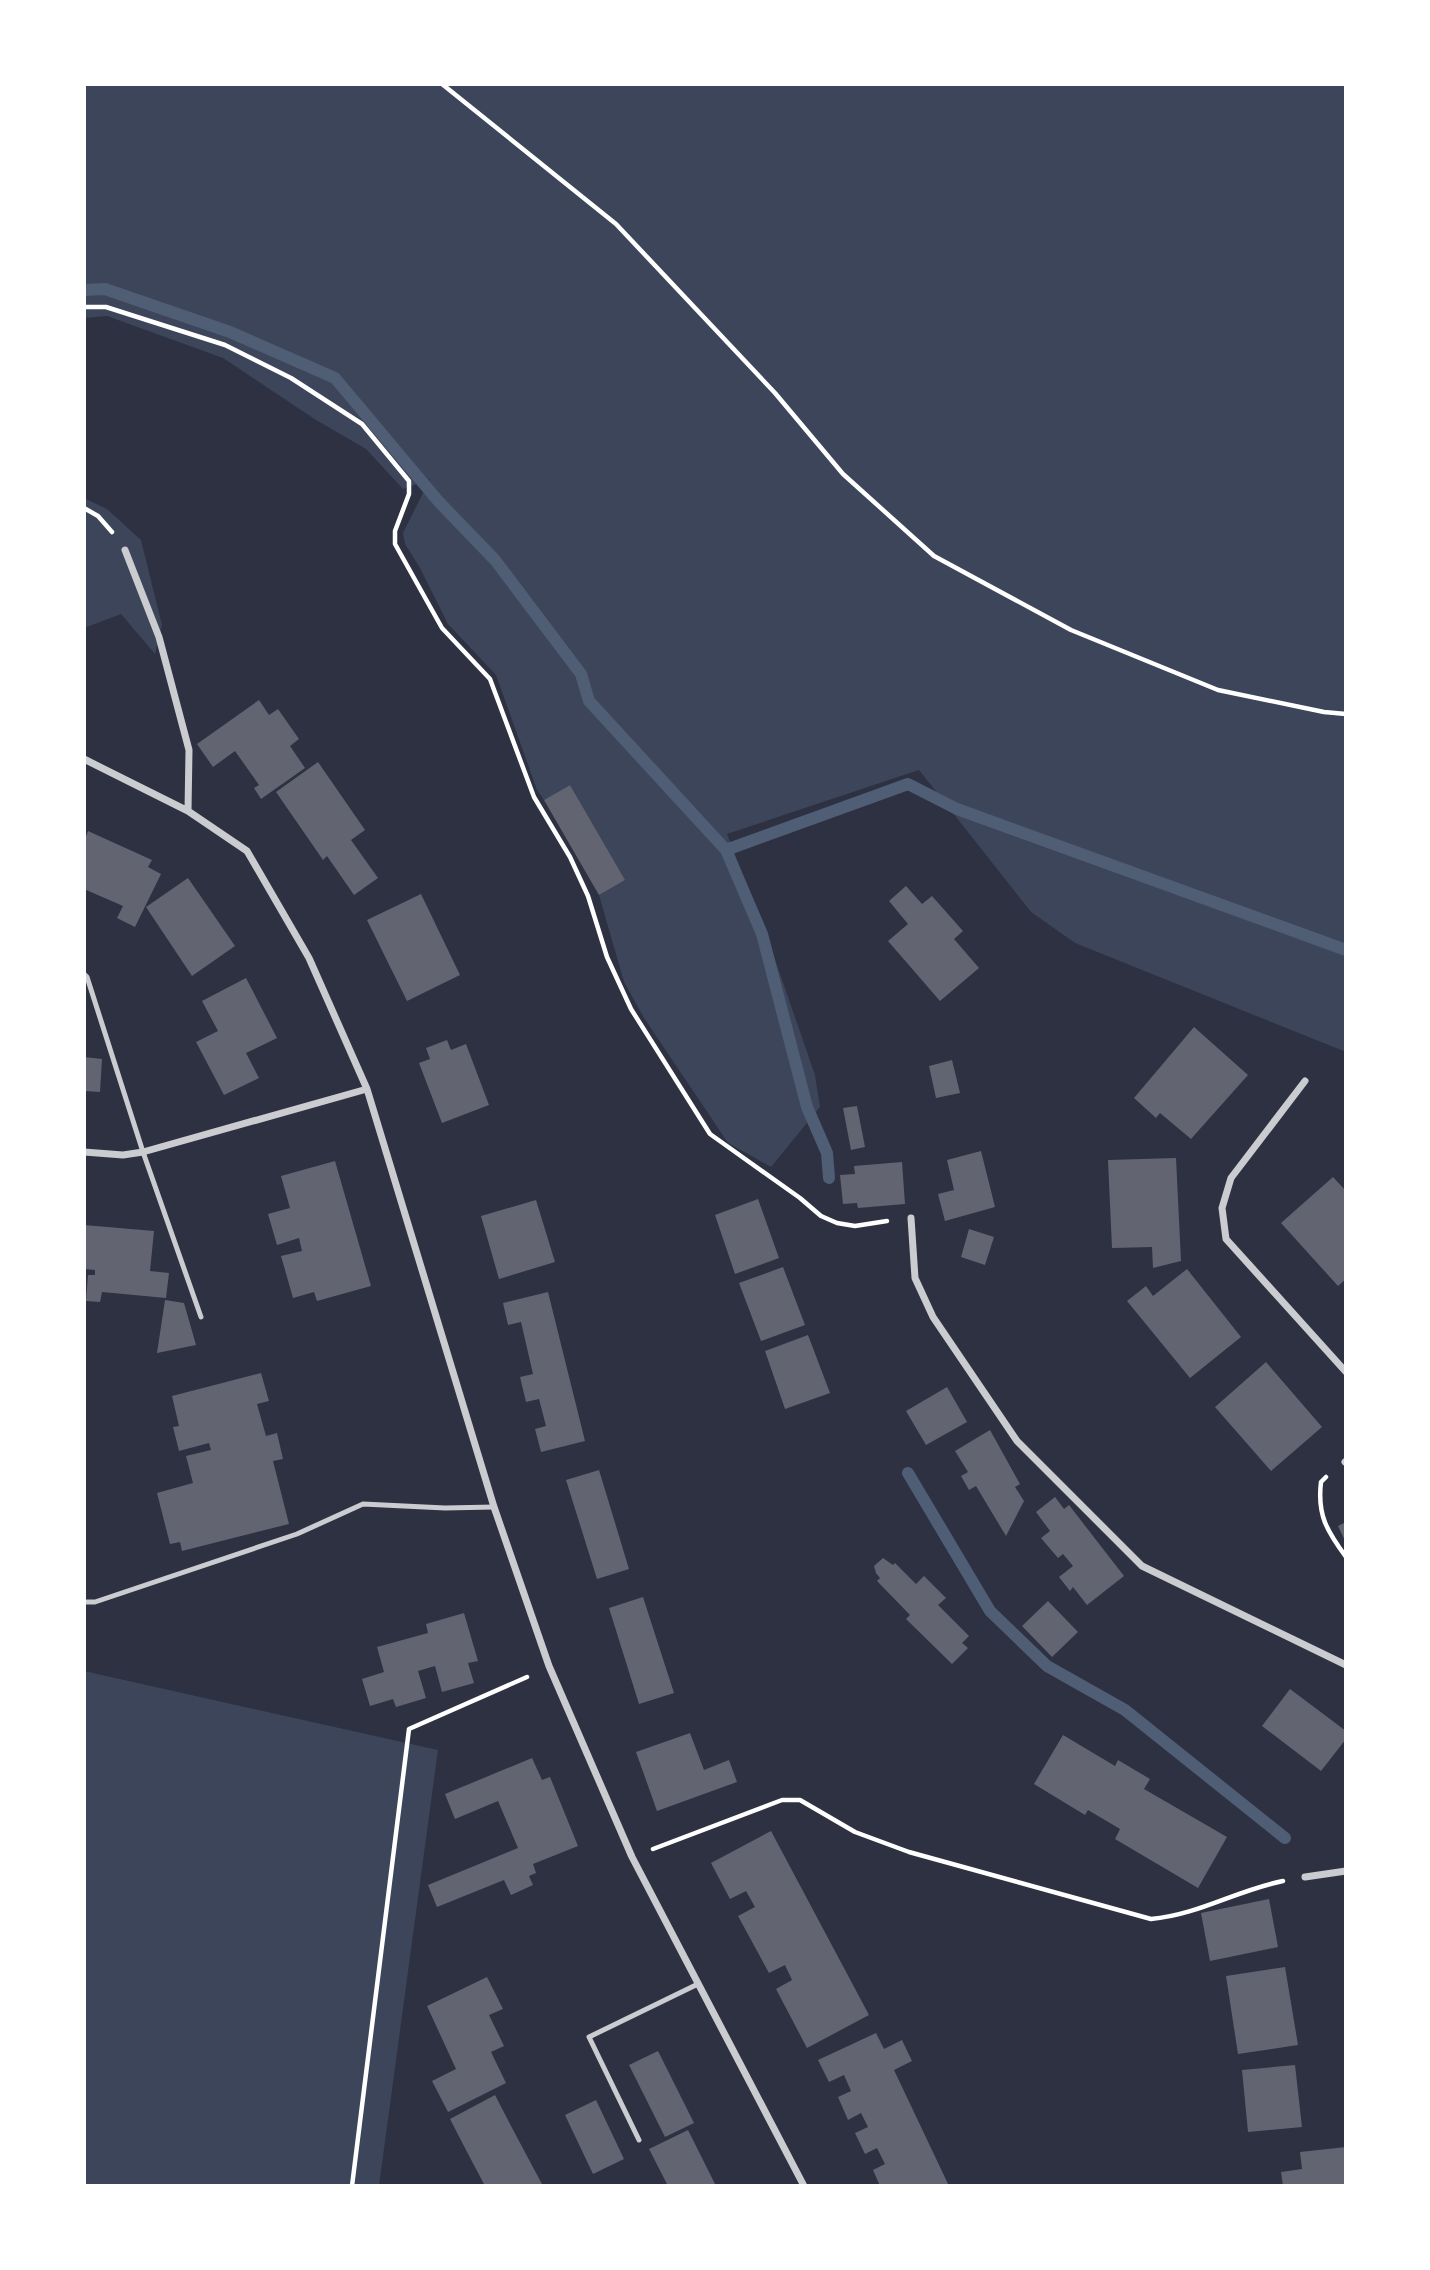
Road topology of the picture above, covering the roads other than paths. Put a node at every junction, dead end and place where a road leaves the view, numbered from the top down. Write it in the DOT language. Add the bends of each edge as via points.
graph roads {
  1 [pos="125,550"];
  2 [pos="84,759"];
  3 [pos="188,811"];
  4 [pos="84,974"];
  5 [pos="1305,1081"];
  6 [pos="367,1089"];
  7 [pos="84,1152"];
  8 [pos="143,1153"];
  9 [pos="911,1218"];
  10 [pos="201,1317"];
  11 [pos="1346,1373"];
  12 [pos="494,1507"];
  13 [pos="84,1602"];
  14 [pos="1346,1665"];
  15 [pos="1346,1871"];
  16 [pos="1306,1877"];
  17 [pos="698,1984"];
  18 [pos="639,2140"];
  19 [pos="804,2186"];
  1 -- 3 [label="street" via="159,637 189,750"];
  2 -- 3 [label="street"];
  3 -- 6 [label="street" via="247,851 309,958"];
  4 -- 8 [label="lane"];
  5 -- 11 [label="street" via="1231,1178 1223,1218 1226,1239"];
  6 -- 8 [label="street"];
  6 -- 12 [label="street"];
  7 -- 8 [label="street"];
  8 -- 10 [label="lane"];
  9 -- 14 [label="street" via="915,1278 933,1317 1017,1441 1142,1566"];
  12 -- 13 [label="lane" via="363,1504 297,1534"];
  12 -- 17 [label="street" via="550,1666 632,1857"];
  15 -- 16 [label="street"];
  17 -- 18 [label="lane" via="589,2037"];
  17 -- 19 [label="street"];
}
